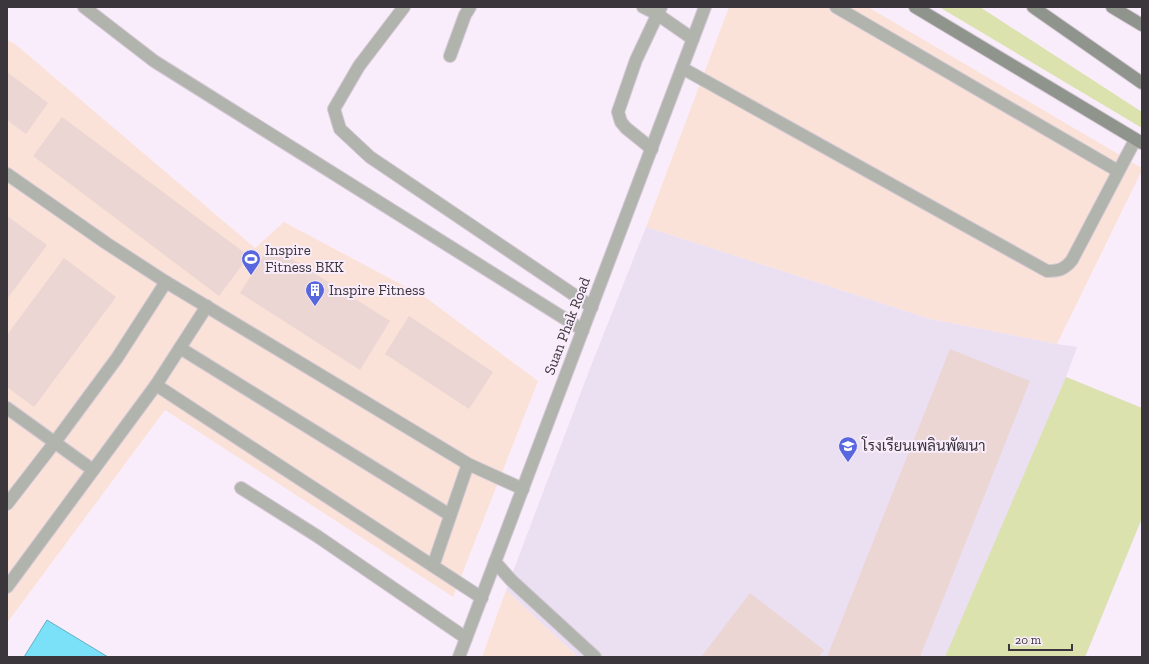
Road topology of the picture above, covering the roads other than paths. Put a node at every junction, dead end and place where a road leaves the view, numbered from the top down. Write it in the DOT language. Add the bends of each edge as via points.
graph roads {
  1 [pos="84,7"];
  2 [pos="404,7"];
  3 [pos="470,7"];
  4 [pos="643,7"];
  5 [pos="705,7"];
  6 [pos="836,7"];
  7 [pos="915,7"];
  8 [pos="1033,7"];
  9 [pos="1112,7"];
  10 [pos="1128,7"];
  11 [pos="659,10"];
  12 [pos="1142,25"];
  13 [pos="694,39"];
  14 [pos="450,56"];
  15 [pos="682,68"];
  16 [pos="1142,83"];
  17 [pos="1139,142"];
  18 [pos="652,148"];
  19 [pos="1118,171"];
  20 [pos="7,174"];
  21 [pos="166,282"];
  22 [pos="207,306"];
  23 [pos="592,307"];
  24 [pos="583,330"];
  25 [pos="180,348"];
  26 [pos="156,385"];
  27 [pos="7,408"];
  28 [pos="55,442"];
  29 [pos="468,464"];
  30 [pos="93,470"];
  31 [pos="241,488"];
  32 [pos="523,489"];
  33 [pos="7,504"];
  34 [pos="450,515"];
  35 [pos="495,562"];
  36 [pos="433,566"];
  37 [pos="7,587"];
  38 [pos="482,598"];
  39 [pos="466,638"];
  40 [pos="459,657"];
  41 [pos="595,657"];
  1 -- 24 [label="street" via="154,61"];
  2 -- 23 [label="street" via="359,66 334,109 340,129 370,157"];
  3 -- 14 [label="street"];
  4 -- 11 [label="street"];
  5 -- 13 [label="street, Suan Phak Road"];
  6 -- 19 [label="street"];
  7 -- 17 [label="main road"];
  8 -- 16 [label="main road"];
  9 -- 12 [label="main road"];
  10 -- 12 [label="main road"];
  11 -- 13 [label="street"];
  11 -- 18 [label="street" via="636,60 618,112 626,128"];
  13 -- 15 [label="street, Suan Phak Road"];
  15 -- 18 [label="street, Suan Phak Road"];
  15 -- 19 [label="street" via="1047,271 1059,271 1072,260"];
  17 -- 19 [label="street"];
  18 -- 23 [label="street, Suan Phak Road"];
  20 -- 21 [label="street"];
  21 -- 22 [label="street"];
  21 -- 28 [label="street" via="117,358"];
  22 -- 25 [label="street"];
  22 -- 29 [label="street"];
  23 -- 24 [label="street, Suan Phak Road"];
  24 -- 32 [label="street, Suan Phak Road"];
  25 -- 26 [label="street"];
  25 -- 34 [label="street"];
  26 -- 30 [label="street"];
  26 -- 36 [label="street"];
  27 -- 28 [label="street"];
  28 -- 30 [label="street"];
  28 -- 33 [label="street"];
  29 -- 32 [label="street"];
  29 -- 34 [label="street"];
  30 -- 37 [label="street"];
  31 -- 39 [label="street" via="317,536"];
  32 -- 35 [label="street, Suan Phak Road"];
  34 -- 36 [label="street"];
  35 -- 38 [label="street, Suan Phak Road"];
  35 -- 41 [label="street" via="511,580"];
  36 -- 38 [label="street"];
  38 -- 39 [label="street, Suan Phak Road"];
  39 -- 40 [label="street, Suan Phak Road"];
}
